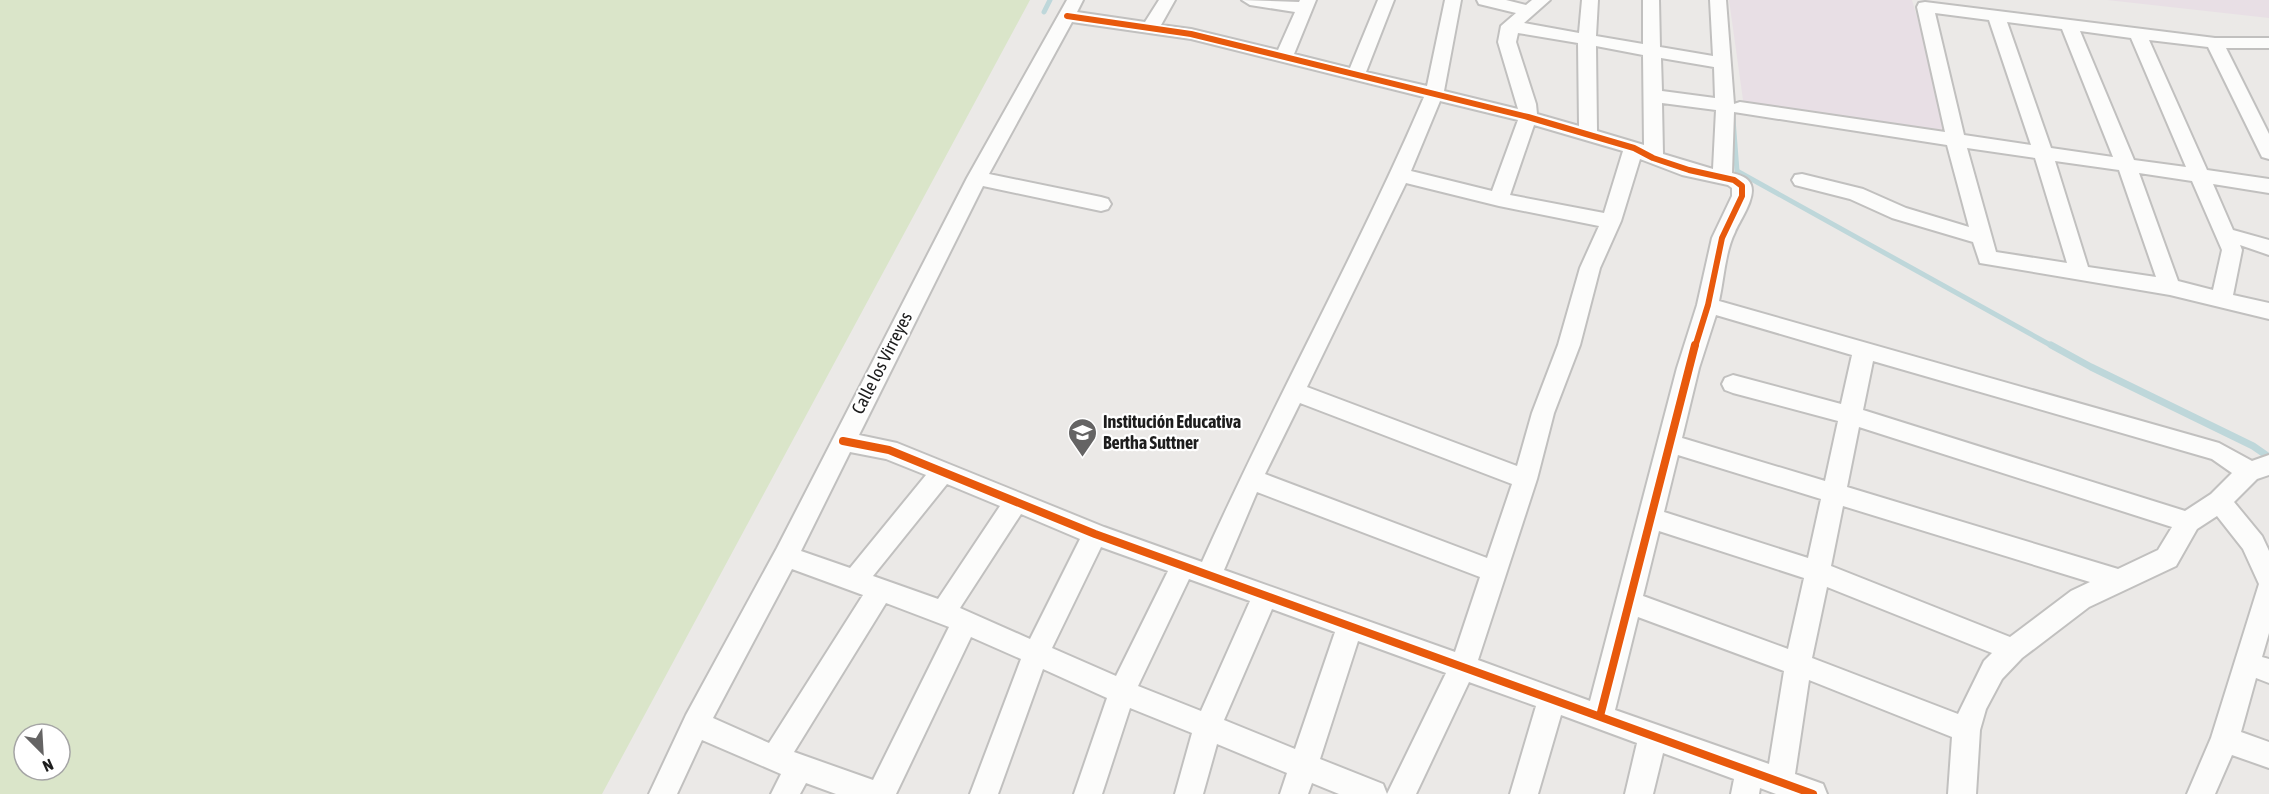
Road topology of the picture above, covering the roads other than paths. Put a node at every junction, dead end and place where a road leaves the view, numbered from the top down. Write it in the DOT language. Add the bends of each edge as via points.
graph roads {
  1 [pos="1167,0"];
  2 [pos="1251,0"];
  3 [pos="1386,0"];
  4 [pos="1453,0"];
  5 [pos="1485,0"];
  6 [pos="1590,0"];
  7 [pos="1651,0"];
  8 [pos="1718,0"];
  9 [pos="1306,4"];
  10 [pos="1536,6"];
  11 [pos="1071,8"];
  12 [pos="1996,16"];
  13 [pos="1510,26"];
  14 [pos="2069,26"];
  15 [pos="1150,29"];
  16 [pos="2138,34"];
  17 [pos="1587,39"];
  18 [pos="2216,43"];
  19 [pos="2269,43"];
  20 [pos="1651,51"];
  21 [pos="1283,58"];
  22 [pos="1722,63"];
  23 [pos="1356,74"];
  24 [pos="1434,94"];
  25 [pos="1654,96"];
  26 [pos="1732,106"];
  27 [pos="1528,117"];
  28 [pos="1588,136"];
  29 [pos="1955,138"];
  30 [pos="1634,148"];
  31 [pos="2043,152"];
  32 [pos="2269,153"];
  33 [pos="1653,158"];
  34 [pos="2126,164"];
  35 [pos="1400,175"];
  36 [pos="2200,175"];
  37 [pos="1722,177"];
  38 [pos="977,178"];
  39 [pos="1802,180"];
  40 [pos="2269,186"];
  41 [pos="1499,200"];
  42 [pos="1101,204"];
  43 [pos="1611,221"];
  44 [pos="2227,235"];
  45 [pos="1983,238"];
  46 [pos="2269,248"];
  47 [pos="2079,273"];
  48 [pos="2170,287"];
  49 [pos="2222,299"];
  50 [pos="1708,305"];
  51 [pos="2269,311"];
  52 [pos="1864,349"];
  53 [pos="1733,384"];
  54 [pos="1295,392"];
  55 [pos="1849,415"];
  56 [pos="843,441"];
  57 [pos="1669,443"];
  58 [pos="2262,467"];
  59 [pos="943,471"];
  60 [pos="1251,479"];
  61 [pos="1525,479"];
  62 [pos="1835,494"];
  63 [pos="1017,501"];
  64 [pos="2219,501"];
  65 [pos="1650,518"];
  66 [pos="2188,522"];
  67 [pos="1095,534"];
  68 [pos="786,556"];
  69 [pos="1183,566"];
  70 [pos="1493,571"];
  71 [pos="1816,571"];
  72 [pos="1209,575"];
  73 [pos="855,580"];
  74 [pos="2122,580"];
  75 [pos="2269,580"];
  76 [pos="2269,589"];
  77 [pos="880,590"];
  78 [pos="1265,597"];
  79 [pos="1630,603"];
  80 [pos="954,617"];
  81 [pos="1350,626"];
  82 [pos="2013,650"];
  83 [pos="1036,654"];
  84 [pos="1797,664"];
  85 [pos="1463,666"];
  86 [pos="2258,667"];
  87 [pos="1122,692"];
  88 [pos="1552,699"];
  89 [pos="1600,716"];
  90 [pos="696,724"];
  91 [pos="1208,726"];
  92 [pos="1966,730"];
  93 [pos="1653,735"];
  94 [pos="2225,739"];
  95 [pos="2269,755"];
  96 [pos="787,764"];
  97 [pos="1302,765"];
  98 [pos="1780,782"];
  99 [pos="1747,783"];
  100 [pos="663,794"];
  101 [pos="785,794"];
  102 [pos="875,794"];
  103 [pos="881,794"];
  104 [pos="984,794"];
  105 [pos="1088,794"];
  106 [pos="1189,794"];
  107 [pos="1294,794"];
  108 [pos="1373,794"];
  109 [pos="1401,794"];
  110 [pos="1524,794"];
  111 [pos="1639,794"];
  112 [pos="1813,794"];
  113 [pos="1962,794"];
  114 [pos="2201,794"];
  1 -- 15 [label="street"];
  2 -- 9 [label="street"];
  3 -- 23 [label="street"];
  4 -- 24 [label="street"];
  5 -- 10 [label="street"];
  6 -- 17 [label="street"];
  7 -- 20 [label="street"];
  8 -- 22 [label="street"];
  9 -- 21 [label="street"];
  10 -- 13 [label="street"];
  11 -- 15 [label="street"];
  11 -- 38 [label="street, Calle los Virreyes"];
  12 -- 14 [label="street"];
  12 -- 29 [label="street" via="1925,7"];
  12 -- 31 [label="street"];
  13 -- 17 [label="street"];
  13 -- 27 [label="street" via="1507,42"];
  14 -- 16 [label="street"];
  14 -- 34 [label="street"];
  15 -- 21 [label="street" via="1191,34"];
  16 -- 18 [label="street"];
  16 -- 36 [label="street"];
  17 -- 20 [label="street"];
  17 -- 28 [label="street"];
  18 -- 19 [label="street"];
  18 -- 32 [label="street"];
  20 -- 22 [label="street"];
  20 -- 25 [label="street"];
  21 -- 23 [label="street"];
  22 -- 26 [label="street"];
  23 -- 24 [label="street"];
  24 -- 27 [label="street"];
  24 -- 35 [label="street"];
  25 -- 26 [label="street"];
  25 -- 33 [label="street"];
  26 -- 29 [label="street"];
  26 -- 37 [label="street"];
  27 -- 28 [label="street"];
  27 -- 41 [label="street"];
  28 -- 30 [label="street"];
  29 -- 31 [label="street"];
  29 -- 45 [label="street"];
  30 -- 33 [label="street"];
  30 -- 43 [label="street"];
  31 -- 34 [label="street"];
  31 -- 47 [label="street"];
  33 -- 37 [label="street"];
  34 -- 36 [label="street"];
  34 -- 48 [label="street"];
  35 -- 41 [label="street"];
  35 -- 54 [label="street"];
  36 -- 40 [label="street"];
  36 -- 44 [label="street"];
  37 -- 50 [label="street" via="1738,182 1744,189 1722,238"];
  38 -- 42 [label="street"];
  38 -- 56 [label="street, Calle los Virreyes"];
  39 -- 45 [label="street" via="1856,194 1899,213"];
  41 -- 43 [label="street"];
  43 -- 61 [label="street" via="1590,268"];
  44 -- 46 [label="street"];
  44 -- 49 [label="street" via="2232,250"];
  45 -- 47 [label="street" via="1987,258"];
  47 -- 48 [label="street"];
  48 -- 49 [label="street"];
  49 -- 51 [label="street"];
  50 -- 52 [label="street"];
  50 -- 57 [label="street"];
  52 -- 55 [label="street"];
  52 -- 58 [label="street"];
  53 -- 55 [label="street"];
  54 -- 60 [label="street"];
  54 -- 61 [label="street"];
  55 -- 62 [label="street"];
  55 -- 66 [label="street"];
  56 -- 59 [label="street" via="889,450"];
  56 -- 68 [label="street, Calle los Virreyes"];
  57 -- 62 [label="street"];
  57 -- 65 [label="street"];
  58 -- 64 [label="street"];
  59 -- 63 [label="street"];
  59 -- 73 [label="street"];
  60 -- 70 [label="street"];
  60 -- 72 [label="street"];
  61 -- 70 [label="street"];
  62 -- 71 [label="street"];
  62 -- 74 [label="street"];
  63 -- 67 [label="street"];
  63 -- 80 [label="street"];
  64 -- 66 [label="street"];
  64 -- 75 [label="street" via="2253,543"];
  65 -- 71 [label="street"];
  65 -- 79 [label="street"];
  66 -- 74 [label="street" via="2167,558"];
  67 -- 69 [label="street"];
  67 -- 83 [label="street"];
  68 -- 73 [label="street"];
  68 -- 90 [label="street, Calle los Virreyes"];
  69 -- 72 [label="street"];
  69 -- 87 [label="street"];
  70 -- 85 [label="street"];
  71 -- 82 [label="street"];
  71 -- 84 [label="street"];
  72 -- 78 [label="street"];
  73 -- 77 [label="street"];
  74 -- 82 [label="street" via="2080,599"];
  76 -- 86 [label="street"];
  77 -- 80 [label="street"];
  77 -- 96 [label="street"];
  78 -- 81 [label="street"];
  78 -- 91 [label="street"];
  79 -- 84 [label="street"];
  79 -- 89 [label="street"];
  80 -- 83 [label="street"];
  80 -- 103 [label="street"];
  81 -- 85 [label="street"];
  81 -- 97 [label="street"];
  82 -- 92 [label="street" via="1993,670"];
  83 -- 87 [label="street"];
  83 -- 104 [label="street"];
  84 -- 92 [label="street"];
  84 -- 98 [label="street"];
  85 -- 88 [label="street"];
  85 -- 109 [label="street"];
  86 -- 94 [label="street"];
  87 -- 91 [label="street"];
  87 -- 105 [label="street"];
  88 -- 89 [label="street"];
  88 -- 110 [label="street"];
  89 -- 93 [label="street"];
  90 -- 96 [label="street"];
  90 -- 100 [label="street, Calle los Virreyes"];
  91 -- 97 [label="street"];
  91 -- 106 [label="street"];
  92 -- 113 [label="street"];
  93 -- 99 [label="street"];
  93 -- 111 [label="street"];
  94 -- 95 [label="street"];
  94 -- 114 [label="street"];
  96 -- 101 [label="street"];
  96 -- 102 [label="street"];
  97 -- 107 [label="street"];
  97 -- 108 [label="street"];
  98 -- 99 [label="street"];
  98 -- 112 [label="street"];
}
